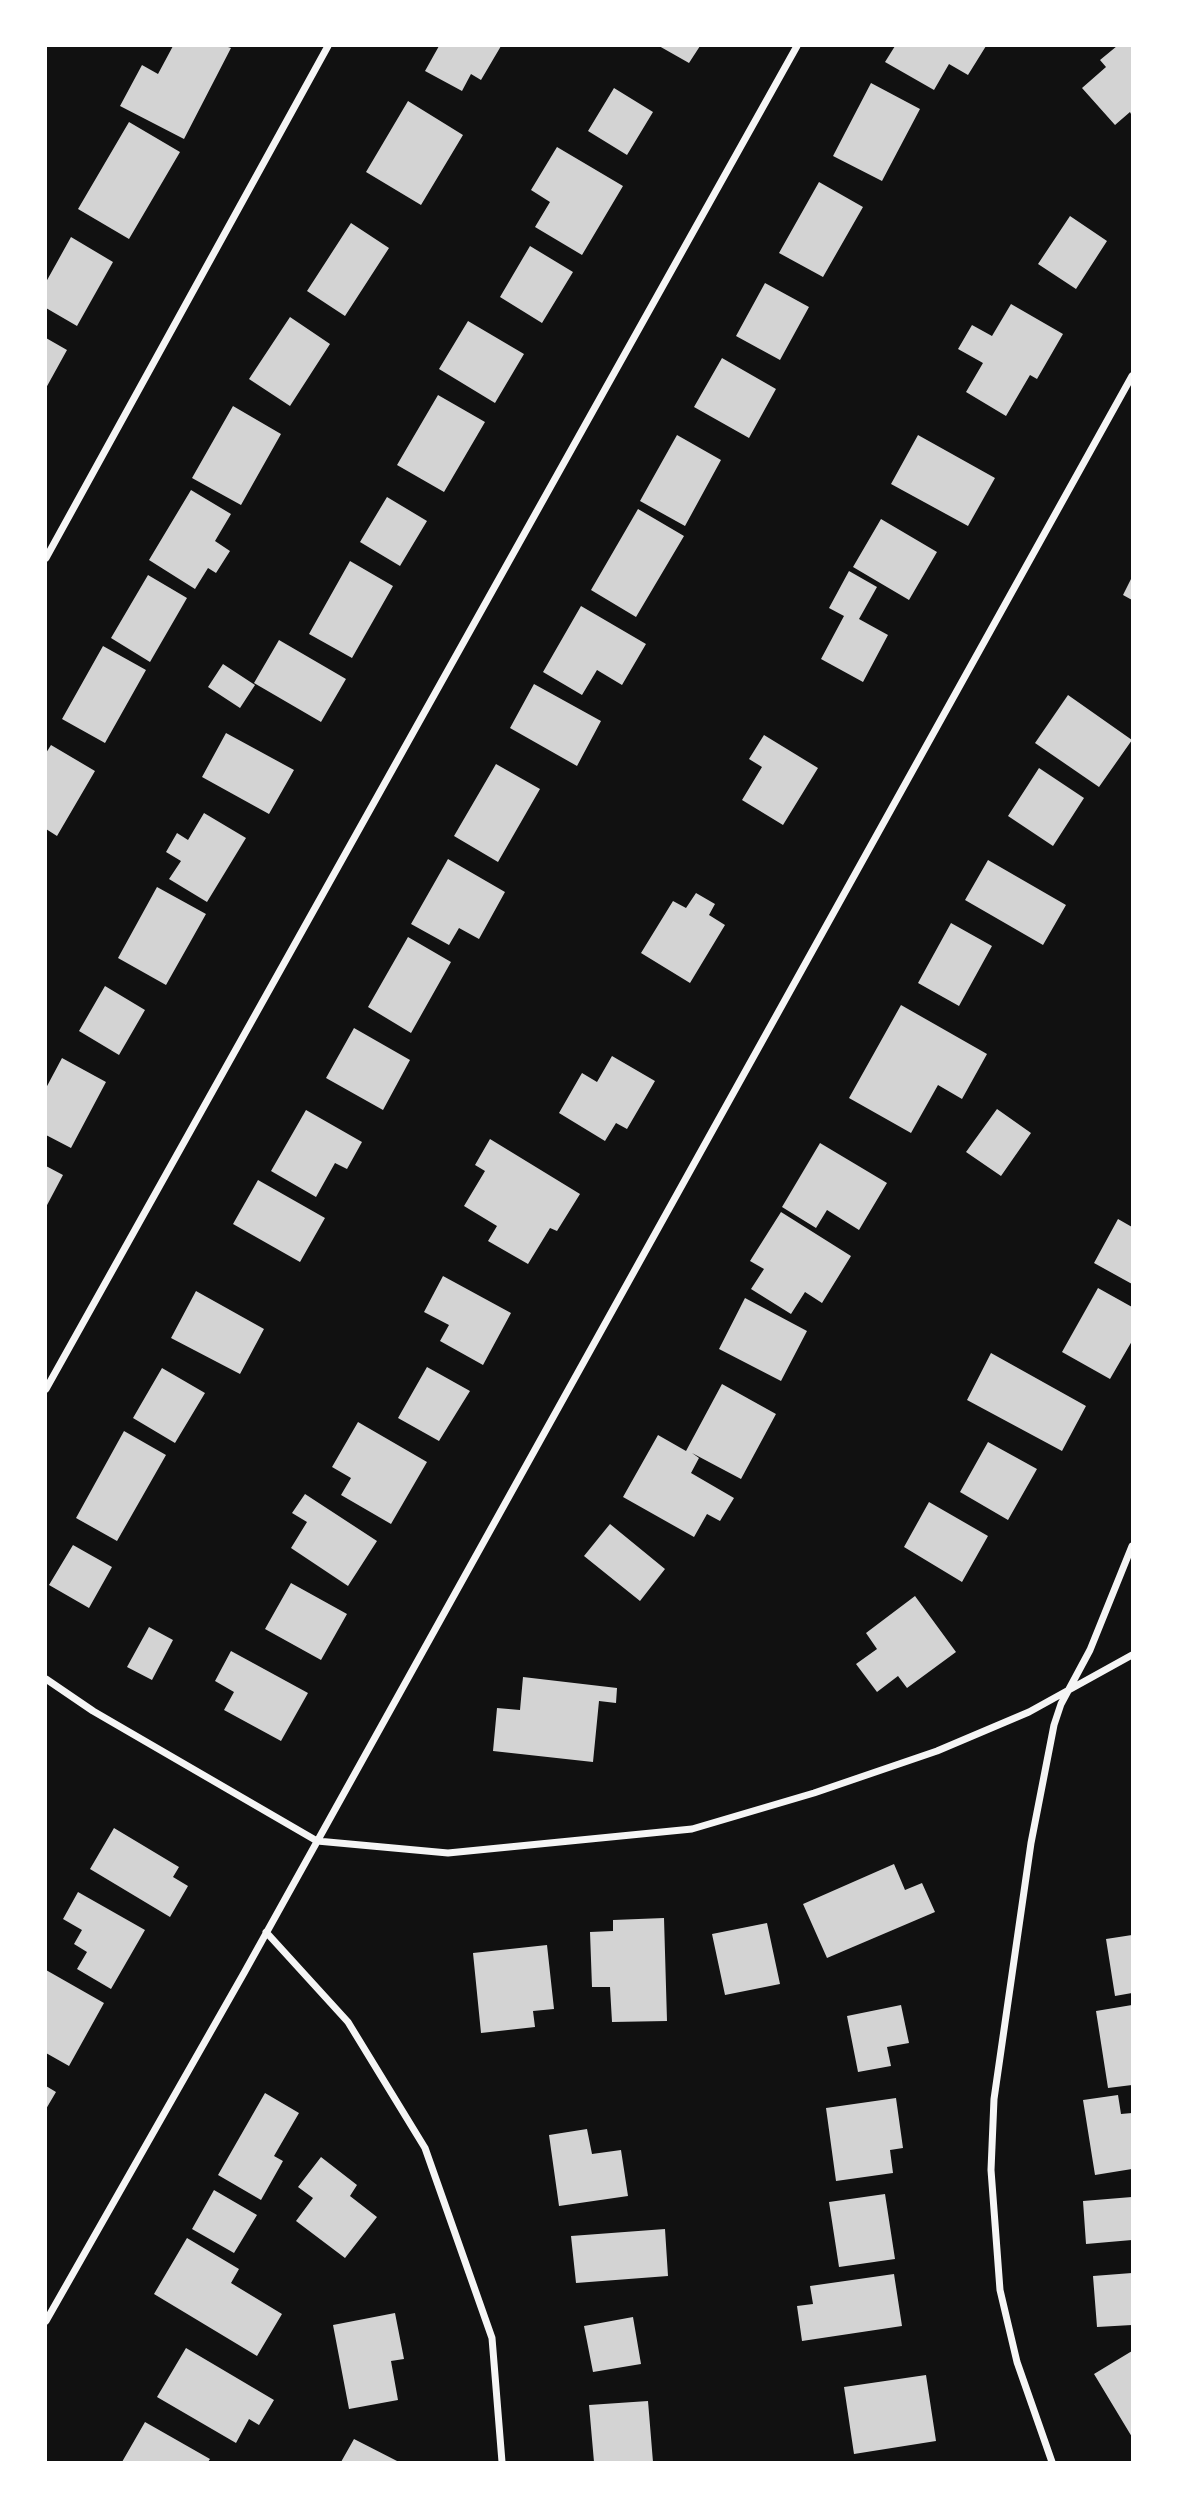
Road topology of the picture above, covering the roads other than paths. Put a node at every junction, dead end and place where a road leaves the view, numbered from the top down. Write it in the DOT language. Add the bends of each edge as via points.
graph roads {
  1 [pos="328,46"];
  2 [pos="797,46"];
  3 [pos="1132,376"];
  4 [pos="46,558"];
  5 [pos="46,1389"];
  6 [pos="1132,1546"];
  7 [pos="1132,1655"];
  8 [pos="46,1679"];
  9 [pos="1069,1690"];
  10 [pos="317,1841"];
  11 [pos="266,1932"];
  12 [pos="46,2321"];
  13 [pos="502,2462"];
  14 [pos="1052,2462"];
  1 -- 4 [label="street"];
  2 -- 5 [label="street"];
  3 -- 10 [label="street"];
  6 -- 9 [label="street"];
  7 -- 9 [label="street"];
  8 -- 10 [label="street"];
  9 -- 10 [label="street" via="937,1751 691,1829 448,1853"];
  9 -- 14 [label="street" via="1054,1725 1031,1843 992,2134 1000,2290 1017,2362"];
  10 -- 11 [label="street"];
  11 -- 12 [label="street"];
  11 -- 13 [label="street" via="348,2022 425,2148 492,2338"];
}
